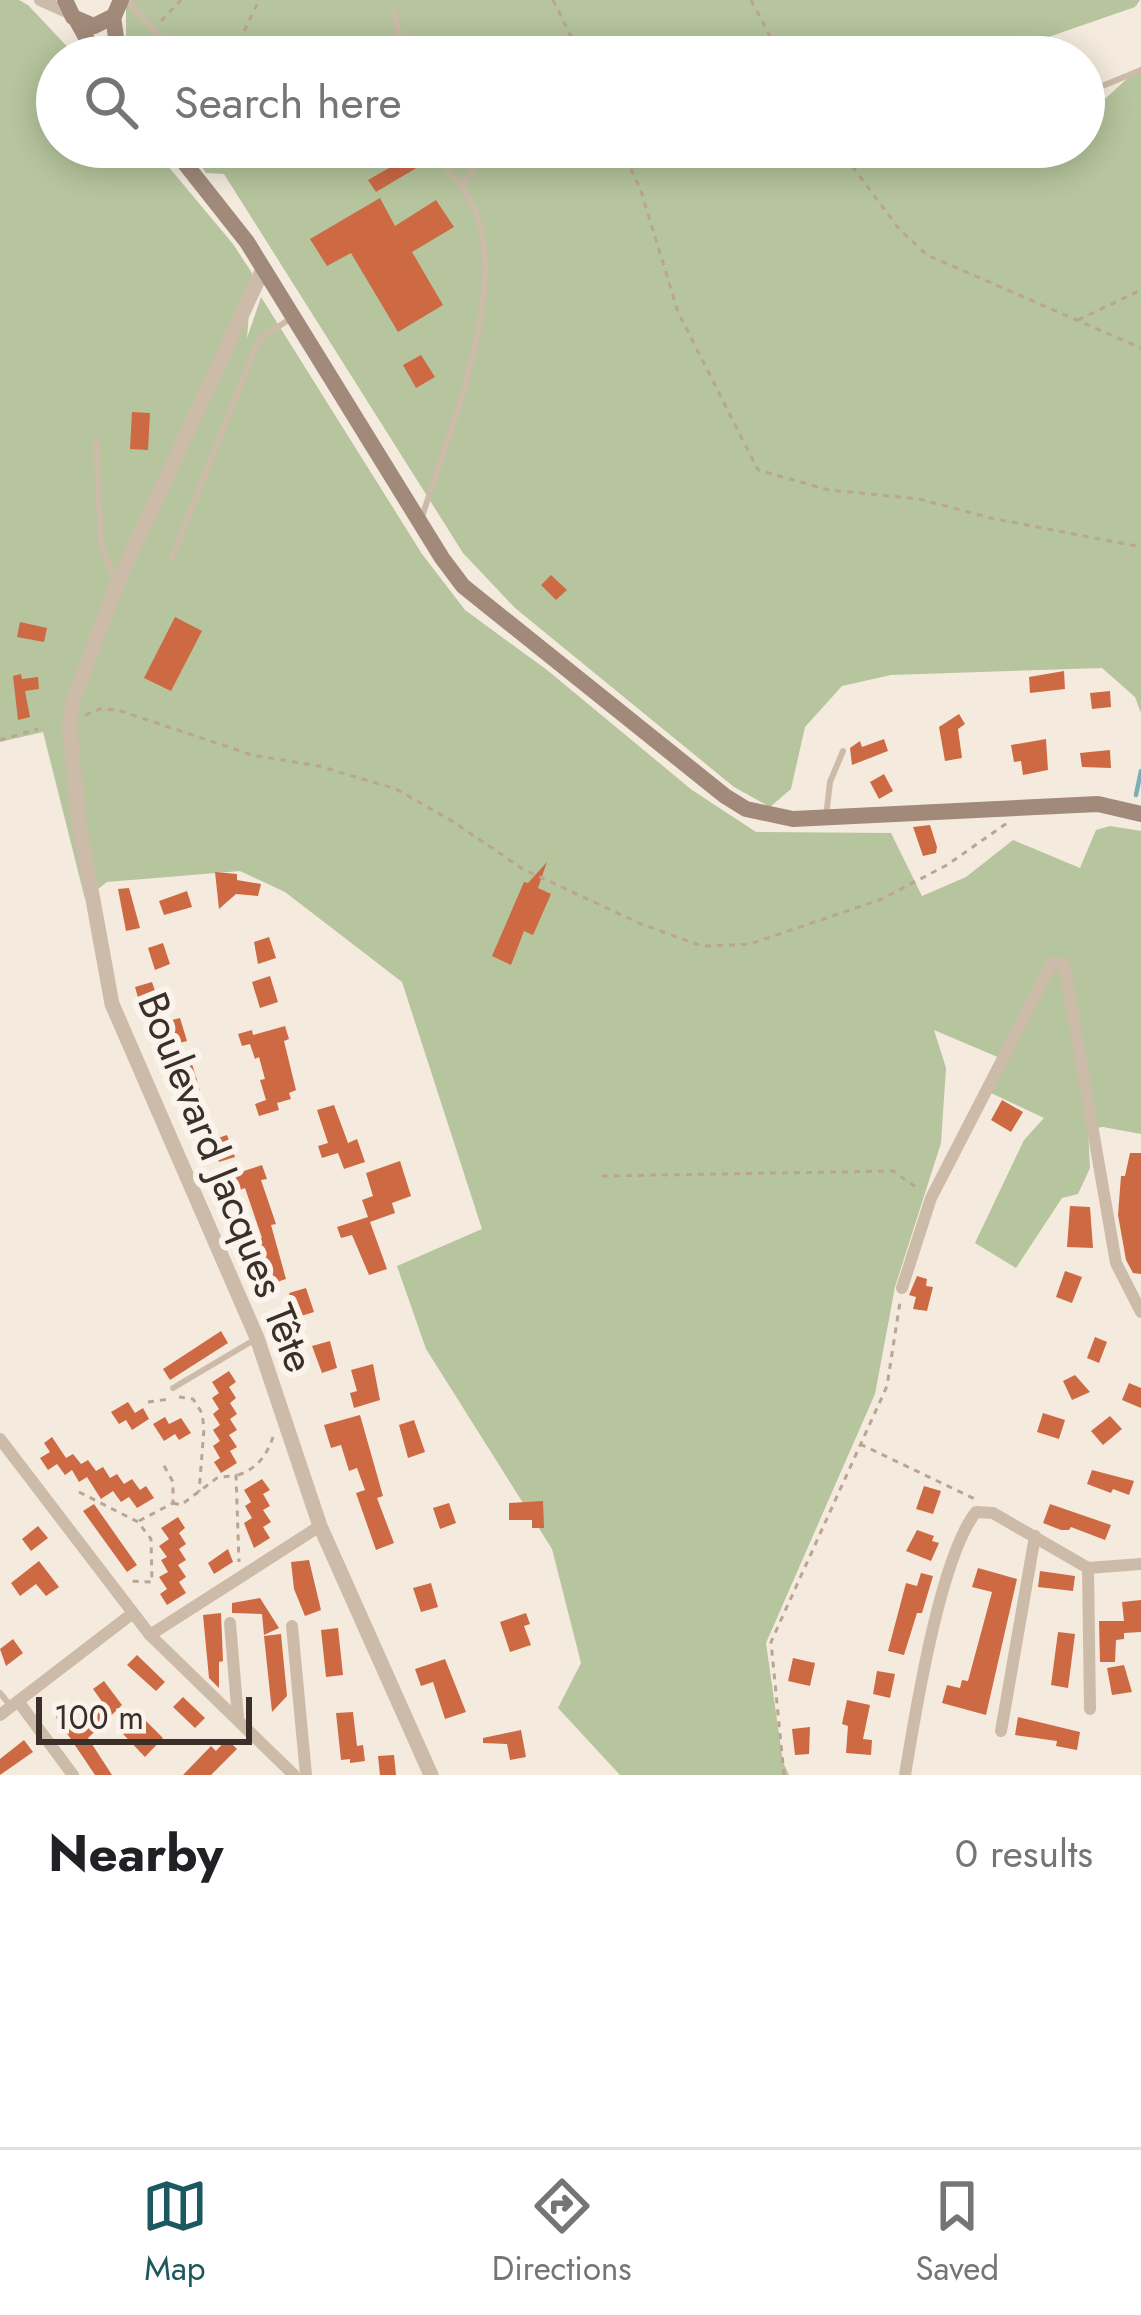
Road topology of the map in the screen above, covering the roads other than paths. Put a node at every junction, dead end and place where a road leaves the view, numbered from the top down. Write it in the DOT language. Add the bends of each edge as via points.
graph roads {
  1 [pos="40,0"];
  2 [pos="120,6"];
  3 [pos="70,11"];
  4 [pos="394,12"];
  5 [pos="119,36"];
  6 [pos="158,36"];
  7 [pos="399,36"];
  8 [pos="1141,70"];
  9 [pos="1105,85"];
  10 [pos="190,168"];
  11 [pos="445,168"];
  12 [pos="473,168"];
  13 [pos="461,188"];
  14 [pos="263,269"];
  15 [pos="293,317"];
  16 [pos="96,440"];
  17 [pos="420,524"];
  18 [pos="172,558"];
  19 [pos="117,584"];
  20 [pos="843,751"];
  21 [pos="1141,814"];
  22 [pos="826,818"];
  23 [pos="902,1288"];
  24 [pos="1141,1312"];
  25 [pos="257,1338"];
  26 [pos="173,1388"];
  27 [pos="0,1439"];
  28 [pos="320,1526"];
  29 [pos="1035,1536"];
  30 [pos="1141,1564"];
  31 [pos="1088,1568"];
  32 [pos="133,1613"];
  33 [pos="230,1623"];
  34 [pos="292,1626"];
  35 [pos="150,1635"];
  36 [pos="0,1693"];
  37 [pos="10,1707"];
  38 [pos="1090,1709"];
  39 [pos="238,1719"];
  40 [pos="1001,1731"];
  41 [pos="73,1775"];
  42 [pos="294,1775"];
  43 [pos="306,1775"];
  44 [pos="431,1775"];
  45 [pos="905,1775"];
  1 -- 3 [label="street"];
  2 -- 3 [label="main road" via="94,26"];
  2 -- 5 [label="main road"];
  2 -- 6 [label="lane" via="142,14"];
  4 -- 7 [label="lane"];
  8 -- 9 [label="lane"];
  10 -- 14 [label="main road"];
  11 -- 13 [label="lane"];
  12 -- 13 [label="lane"];
  13 -- 17 [label="lane" via="483,240 483,315"];
  14 -- 15 [label="main road"];
  14 -- 19 [label="street, Boulevard Jacques Tête"];
  15 -- 17 [label="main road"];
  15 -- 18 [label="lane" via="260,339"];
  16 -- 19 [label="lane" via="101,543"];
  17 -- 22 [label="main road" via="475,598 736,804 781,818"];
  19 -- 25 [label="street, Boulevard Jacques Tête" via="69,722 112,1004"];
  20 -- 22 [label="lane"];
  21 -- 22 [label="main road" via="1098,805"];
  23 -- 24 [label="street" via="931,1198 1052,963 1064,963 1116,1263"];
  25 -- 26 [label="lane"];
  25 -- 28 [label="street, Boulevard Jacques Tête"];
  27 -- 32 [label="street"];
  28 -- 35 [label="street"];
  28 -- 44 [label="street, Boulevard Jacques Tête"];
  29 -- 31 [label="street"];
  29 -- 40 [label="street"];
  29 -- 45 [label="street" via="993,1513 971,1518 946,1582"];
  30 -- 31 [label="street"];
  31 -- 38 [label="street"];
  32 -- 35 [label="street"];
  32 -- 37 [label="street"];
  33 -- 39 [label="street"];
  34 -- 43 [label="street"];
  35 -- 39 [label="street"];
  36 -- 37 [label="lane"];
  37 -- 41 [label="street"];
  39 -- 42 [label="street"];
}
